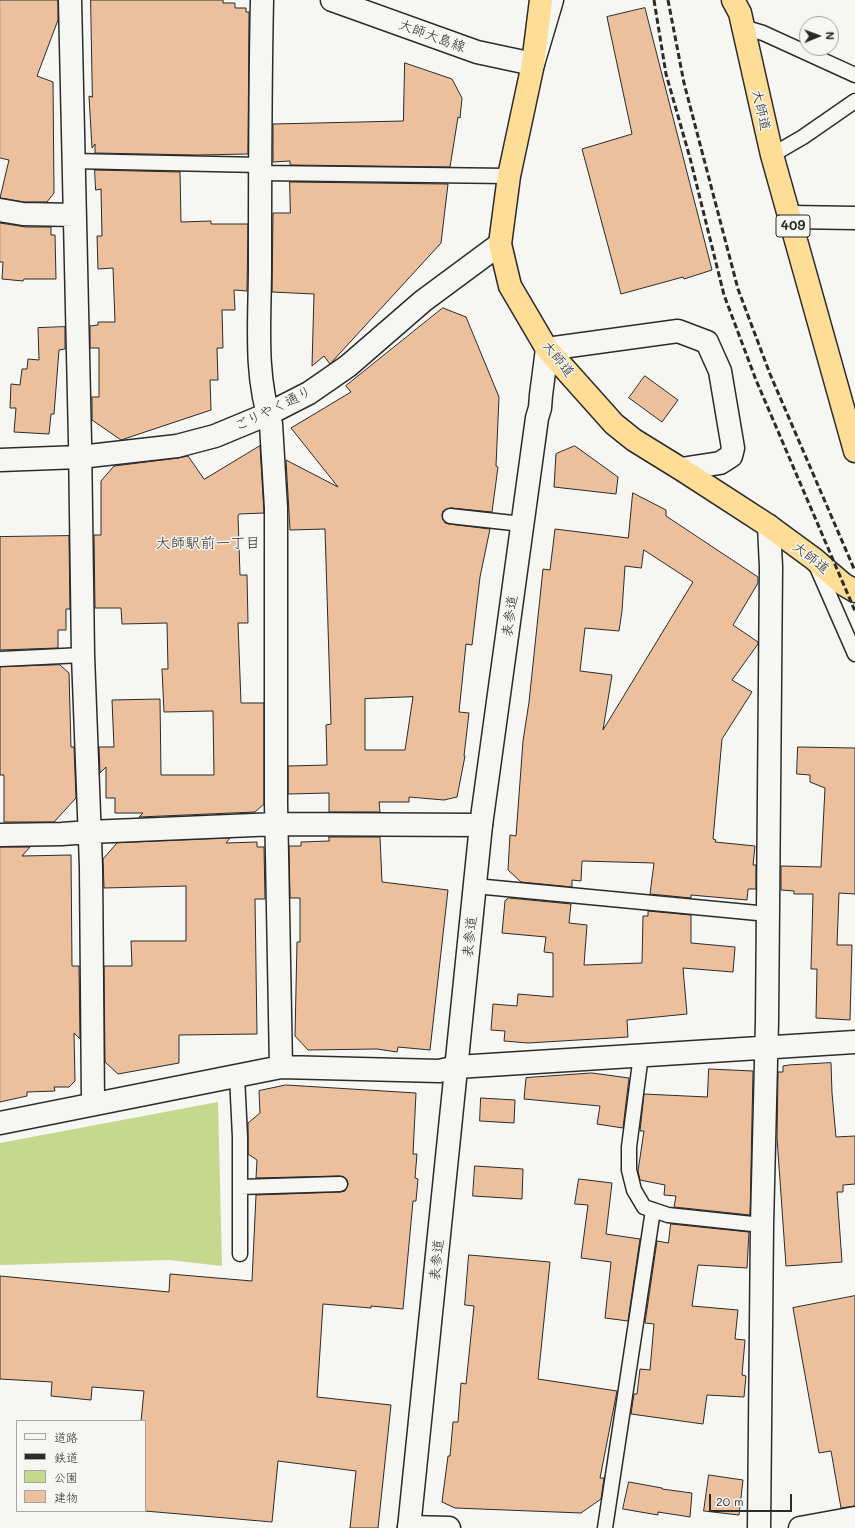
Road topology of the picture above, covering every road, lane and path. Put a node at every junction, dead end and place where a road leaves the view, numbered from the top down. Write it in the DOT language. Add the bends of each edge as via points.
graph roads {
  1 [pos="70,0"];
  2 [pos="262,0"];
  3 [pos="332,0"];
  4 [pos="541,0"];
  5 [pos="552,0"];
  6 [pos="733,0"];
  7 [pos="743,27"];
  8 [pos="534,64"];
  9 [pos="855,75"];
  10 [pos="855,101"];
  11 [pos="772,155"];
  12 [pos="73,161"];
  13 [pos="260,169"];
  14 [pos="509,176"];
  15 [pos="0,210"];
  16 [pos="74,216"];
  17 [pos="790,217"];
  18 [pos="855,218"];
  19 [pos="500,244"];
  20 [pos="547,349"];
  21 [pos="268,414"];
  22 [pos="855,451"];
  23 [pos="80,457"];
  24 [pos="0,460"];
  25 [pos="681,469"];
  26 [pos="450,516"];
  27 [pos="522,524"];
  28 [pos="769,526"];
  29 [pos="814,559"];
  30 [pos="855,591"];
  31 [pos="855,654"];
  32 [pos="83,655"];
  33 [pos="0,659"];
  34 [pos="277,824"];
  35 [pos="481,825"];
  36 [pos="89,832"];
  37 [pos="0,835"];
  38 [pos="475,886"];
  39 [pos="768,914"];
  40 [pos="855,1042"];
  41 [pos="766,1048"];
  42 [pos="641,1055"];
  43 [pos="280,1067"];
  44 [pos="457,1067"];
  45 [pos="237,1076"];
  46 [pos="93,1104"];
  47 [pos="0,1123"];
  48 [pos="340,1184"];
  49 [pos="240,1187"];
  50 [pos="653,1210"];
  51 [pos="762,1225"];
  52 [pos="240,1254"];
  53 [pos="855,1518"];
  54 [pos="409,1528"];
  55 [pos="448,1528"];
  56 [pos="605,1528"];
  57 [pos="759,1528"];
  58 [pos="800,1528"];
  1 -- 12 [label="street"];
  2 -- 13 [label="street"];
  3 -- 8 [label="street, 大師大島線" via="477,52"];
  4 -- 8 [label="highway, 大師道"];
  5 -- 8 [label="street"];
  6 -- 7 [label="highway, 大師道 / 409" via="740,13"];
  7 -- 9 [label="lane" via="763,33"];
  7 -- 11 [label="highway, 大師道 / 409"];
  8 -- 14 [label="highway, 大師道"];
  10 -- 11 [label="lane"];
  11 -- 17 [label="highway, 大師道 / 409"];
  12 -- 13 [label="lane"];
  12 -- 16 [label="street"];
  13 -- 14 [label="lane"];
  13 -- 21 [label="street" via="260,371"];
  14 -- 19 [label="highway, 大師道"];
  15 -- 16 [label="street" via="23,214"];
  16 -- 23 [label="street"];
  17 -- 18 [label="street"];
  17 -- 22 [label="highway, 大師道 / 409"];
  19 -- 20 [label="highway, 大師道" via="510,286"];
  19 -- 21 [label="street, ごりやく通り" via="423,301 348,366 309,393"];
  20 -- 25 [label="highway, 大師道" via="614,424 634,440"];
  20 -- 25 [label="street" via="678,331 707,342 720,371 733,448 731,456 720,463"];
  20 -- 27 [label="street, 表参道"];
  21 -- 23 [label="street, ごりやく通り" via="215,436 177,446"];
  21 -- 34 [label="street" via="271,424 276,508"];
  23 -- 24 [label="street, ごりやく通り"];
  23 -- 32 [label="street"];
  25 -- 28 [label="highway, 大師道"];
  26 -- 27 [label="lane"];
  27 -- 35 [label="street, 表参道"];
  28 -- 29 [label="highway, 大師道"];
  28 -- 39 [label="street" via="771,567"];
  29 -- 30 [label="highway, 大師道"];
  29 -- 31 [label="lane"];
  32 -- 33 [label="lane"];
  32 -- 36 [label="street"];
  34 -- 35 [label="street"];
  34 -- 36 [label="street"];
  34 -- 43 [label="street"];
  35 -- 38 [label="street, 表参道"];
  36 -- 37 [label="street"];
  36 -- 46 [label="street"];
  38 -- 39 [label="lane"];
  38 -- 44 [label="street, 表参道"];
  39 -- 41 [label="street"];
  40 -- 41 [label="street"];
  41 -- 42 [label="street"];
  41 -- 51 [label="street"];
  42 -- 44 [label="street"];
  42 -- 50 [label="lane" via="629,1147 630,1170 634,1190 644,1207"];
  43 -- 44 [label="street" via="439,1071"];
  43 -- 45 [label="street"];
  44 -- 54 [label="street, 表参道"];
  45 -- 46 [label="street"];
  45 -- 49 [label="lane"];
  46 -- 47 [label="street"];
  48 -- 49 [label="lane"];
  49 -- 52 [label="lane"];
  50 -- 51 [label="lane" via="668,1216"];
  50 -- 56 [label="lane"];
  51 -- 57 [label="street"];
  53 -- 58 [label="street"];
  54 -- 55 [label="street"];
}
